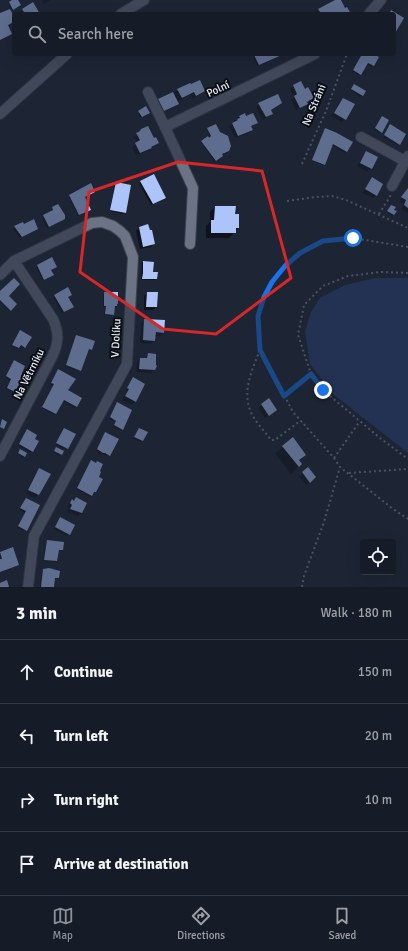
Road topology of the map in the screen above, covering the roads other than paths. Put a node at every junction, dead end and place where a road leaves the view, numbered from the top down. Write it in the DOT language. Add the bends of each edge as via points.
graph roads {
  1 [pos="144,0"];
  2 [pos="381,0"];
  3 [pos="124,12"];
  4 [pos="371,12"];
  5 [pos="65,56"];
  6 [pos="311,56"];
  7 [pos="148,92"];
  8 [pos="0,114"];
  9 [pos="165,127"];
  10 [pos="361,138"];
  11 [pos="407,158"];
  12 [pos="392,186"];
  13 [pos="190,244"];
  14 [pos="14,261"];
  15 [pos="0,275"];
  16 [pos="0,456"];
  17 [pos="28,587"];
  1 -- 3 [label="street"];
  2 -- 4 [label="street"];
  5 -- 8 [label="street"];
  6 -- 9 [label="street, Polní"];
  7 -- 9 [label="street"];
  9 -- 13 [label="street" via="193,188"];
  10 -- 11 [label="street"];
  11 -- 12 [label="street"];
  14 -- 15 [label="street, V Dolíku"];
  14 -- 16 [label="street, Na Větrníku" via="54,319 58,340 54,353"];
  14 -- 17 [label="street, V Dolíku" via="84,226 102,222 113,226 125,236 133,257 127,364 34,536"];
}
